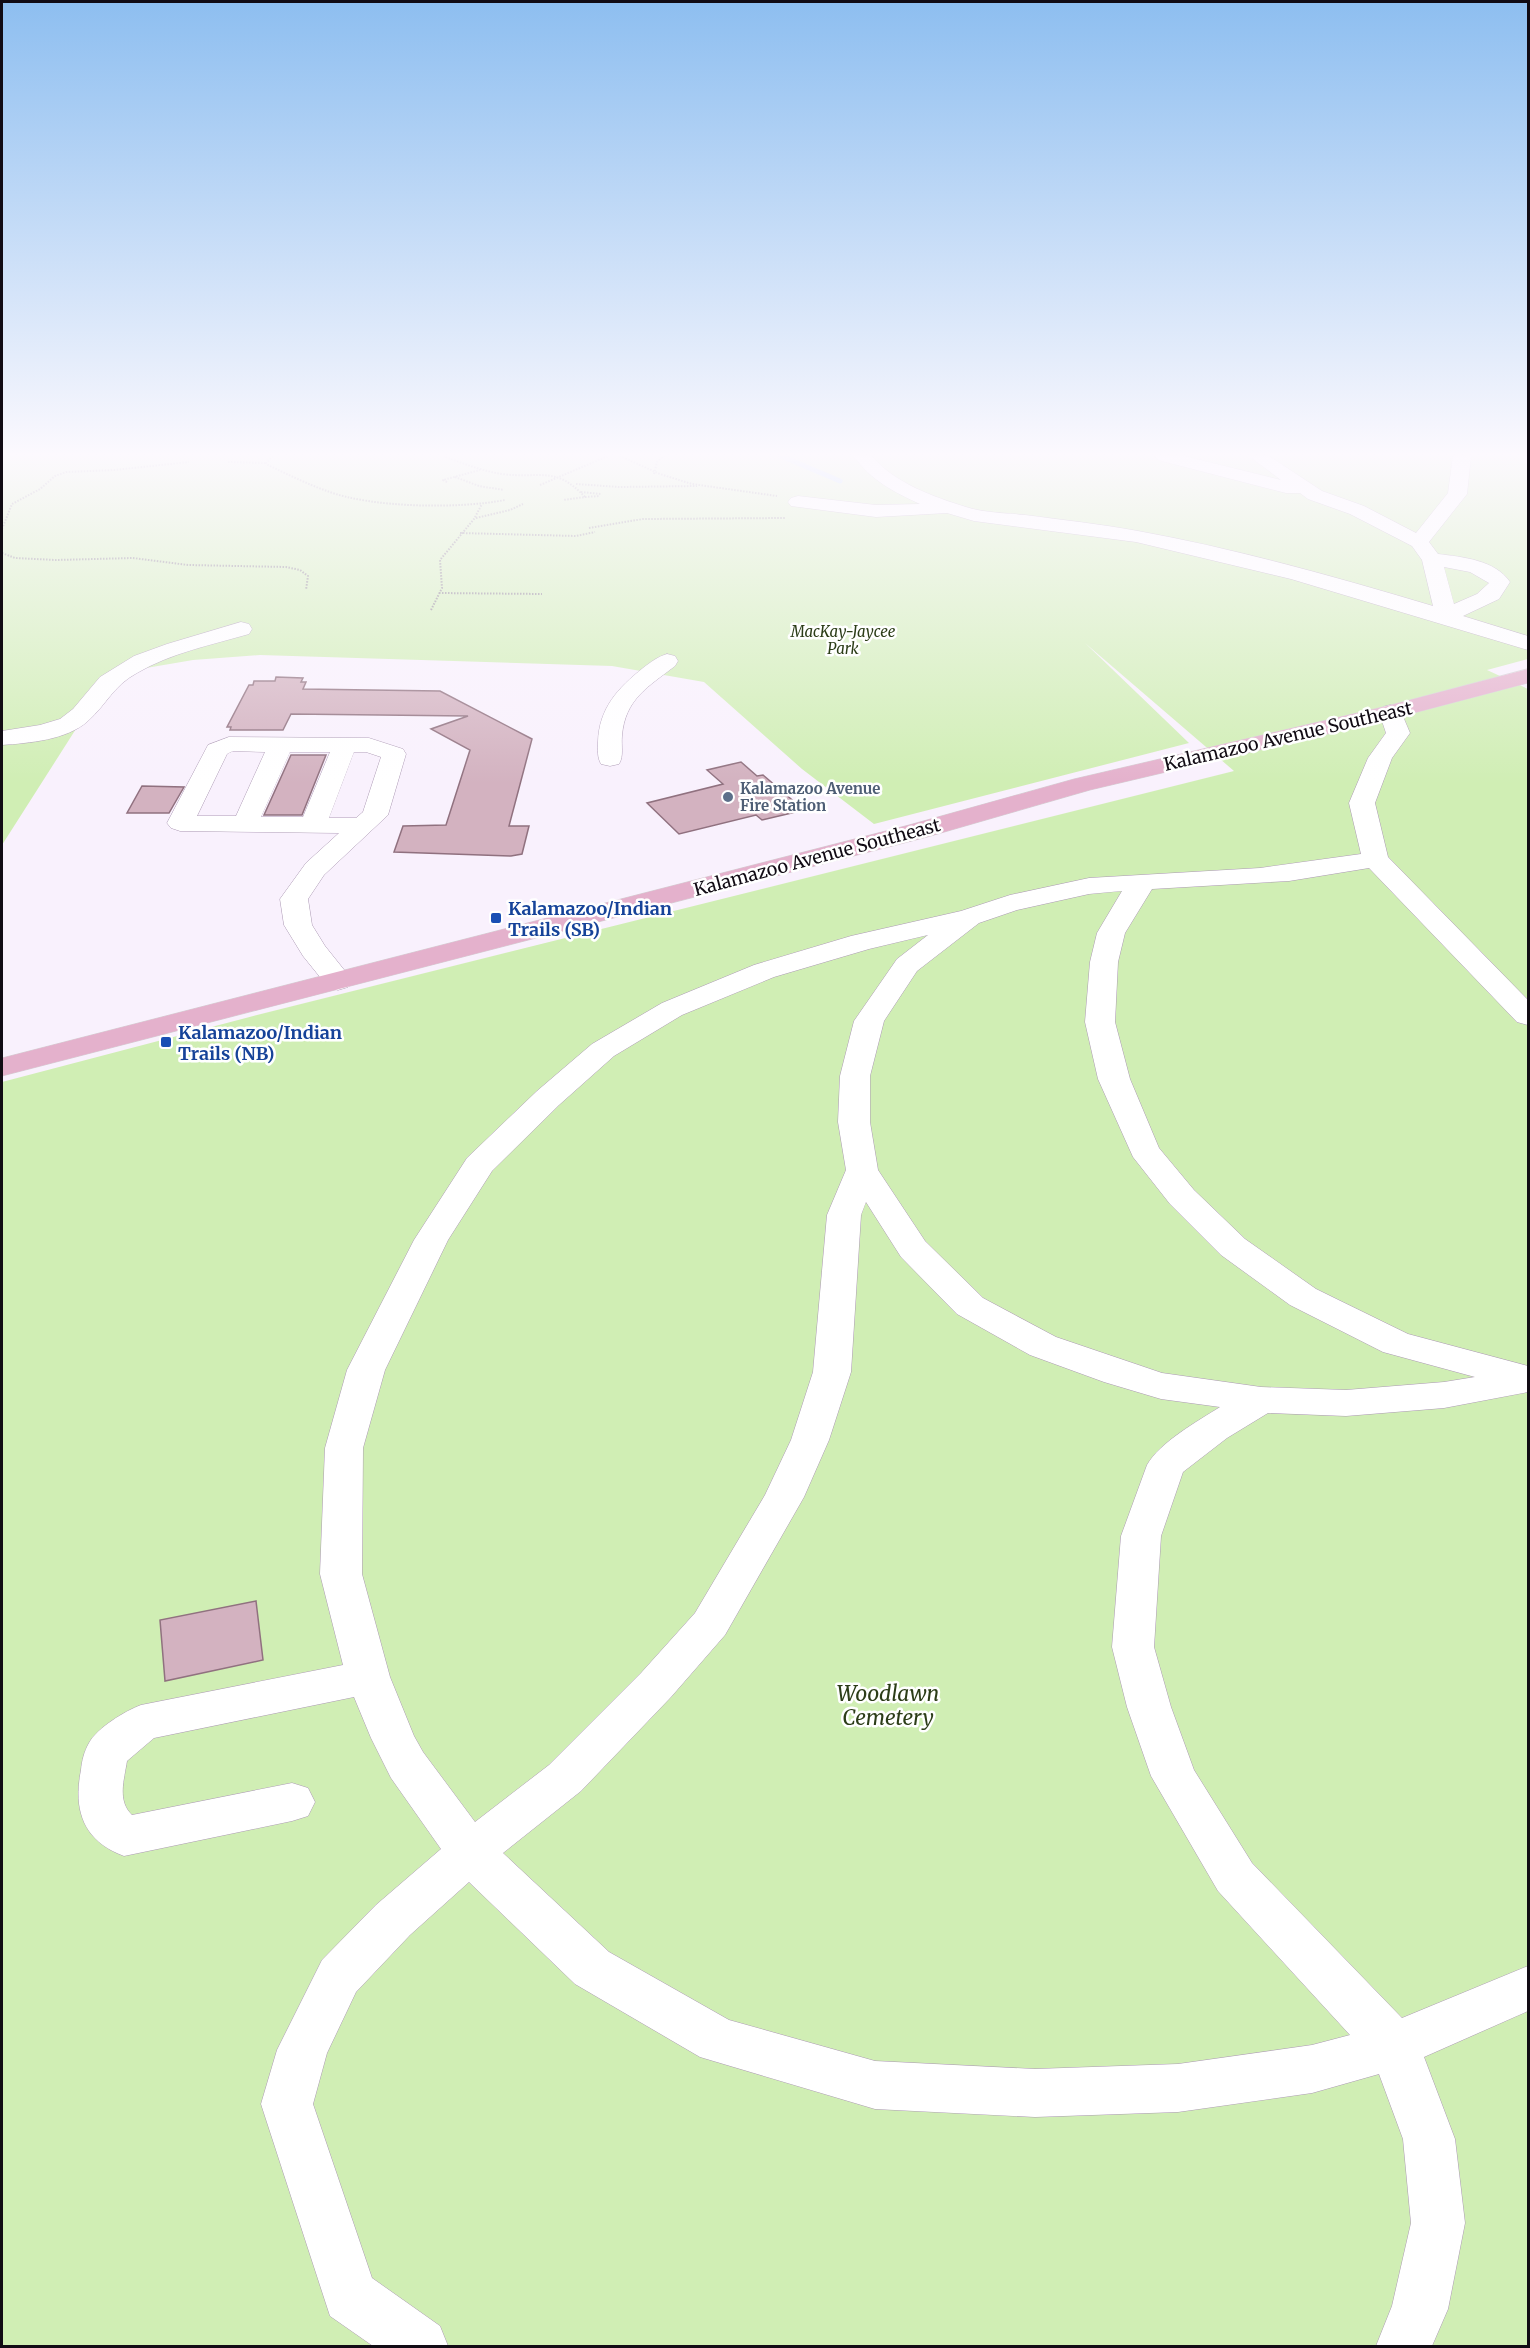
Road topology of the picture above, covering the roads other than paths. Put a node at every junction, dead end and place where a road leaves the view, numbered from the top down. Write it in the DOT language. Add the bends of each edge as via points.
graph roads {
  1 [pos="1264,566"];
  2 [pos="1431,566"];
  3 [pos="1470,566"];
  4 [pos="1446,616"];
  5 [pos="240,629"];
  6 [pos="1528,643"];
  7 [pos="667,661"];
  8 [pos="1528,676"];
  9 [pos="1391,712"];
  10 [pos="2,738"];
  11 [pos="281,744"];
  12 [pos="345,745"];
  13 [pos="610,759"];
  14 [pos="246,824"];
  15 [pos="313,825"];
  16 [pos="362,826"];
  17 [pos="1375,859"];
  18 [pos="1144,881"];
  19 [pos="969,916"];
  20 [pos="338,981"];
  21 [pos="1528,1016"];
  22 [pos="2,1067"];
  23 [pos="862,1170"];
  24 [pos="1528,1379"];
  25 [pos="1261,1400"];
  26 [pos="368,1677"];
  27 [pos="292,1802"];
  28 [pos="470,1852"];
  29 [pos="1528,1988"];
  30 [pos="1394,2046"];
  31 [pos="420,2346"];
  32 [pos="1404,2346"];
  1 -- 4 [label="lane"];
  2 -- 4 [label="lane"];
  3 -- 4 [label="lane" via="1493,574 1500,582 1498,588"];
  4 -- 6 [label="lane"];
  5 -- 10 [label="lane" via="153,656 111,678 77,719 45,731"];
  7 -- 13 [label="lane" via="629,691 614,710"];
  8 -- 9 [label="main road, Kalamazoo Avenue Southeast"];
  9 -- 17 [label="lane" via="1398,733 1380,758 1362,803"];
  9 -- 20 [label="main road, Kalamazoo Avenue Southeast" via="1083,784 918,831"];
  11 -- 12 [label="lane"];
  11 -- 14 [label="lane"];
  11 -- 14 [label="lane" via="229,744 217,750 180,823"];
  12 -- 15 [label="lane"];
  12 -- 16 [label="lane" via="369,745 394,754 375,815"];
  14 -- 15 [label="lane"];
  15 -- 16 [label="lane"];
  16 -- 20 [label="lane" via="315,869 294,899 298,925"];
  17 -- 18 [label="lane" via="1292,874"];
  17 -- 21 [label="lane"];
  18 -- 19 [label="lane" via="1089,886"];
  18 -- 24 [label="lane" via="1111,933 1104,962 1100,1022 1114,1079 1144,1150 1182,1197 1233,1247 1303,1297 1396,1343"];
  19 -- 23 [label="lane" via="907,965 869,1022 855,1076 854,1122"];
  19 -- 26 [label="lane" via="764,971 672,1009 603,1050 480,1165 431,1240 366,1370 344,1448 341,1574"];
  20 -- 22 [label="main road, Kalamazoo Avenue Southeast"];
  23 -- 25 [label="lane" via="913,1249 970,1306 1043,1346 1117,1373 1161,1386"];
  23 -- 28 [label="lane" via="844,1215 832,1372 810,1440 784,1497 710,1624 565,1778"];
  24 -- 25 [label="lane" via="1444,1395 1346,1403"];
  25 -- 30 [label="lane" via="1213,1429 1166,1465 1141,1536 1133,1647 1174,1776 1236,1878"];
  26 -- 27 [label="lane" via="141,1723 106,1753 99,1805 109,1825 124,1836"];
  26 -- 28 [label="lane" via="407,1765"];
  28 -- 30 [label="lane" via="602,1974 718,2040 875,2085 1035,2093 1178,2088 1312,2069"];
  28 -- 31 [label="lane" via="393,1920 339,1976 302,2050 287,2104 350,2296"];
  29 -- 30 [label="lane"];
  30 -- 32 [label="lane" via="1430,2139 1438,2223 1420,2309"];
}
